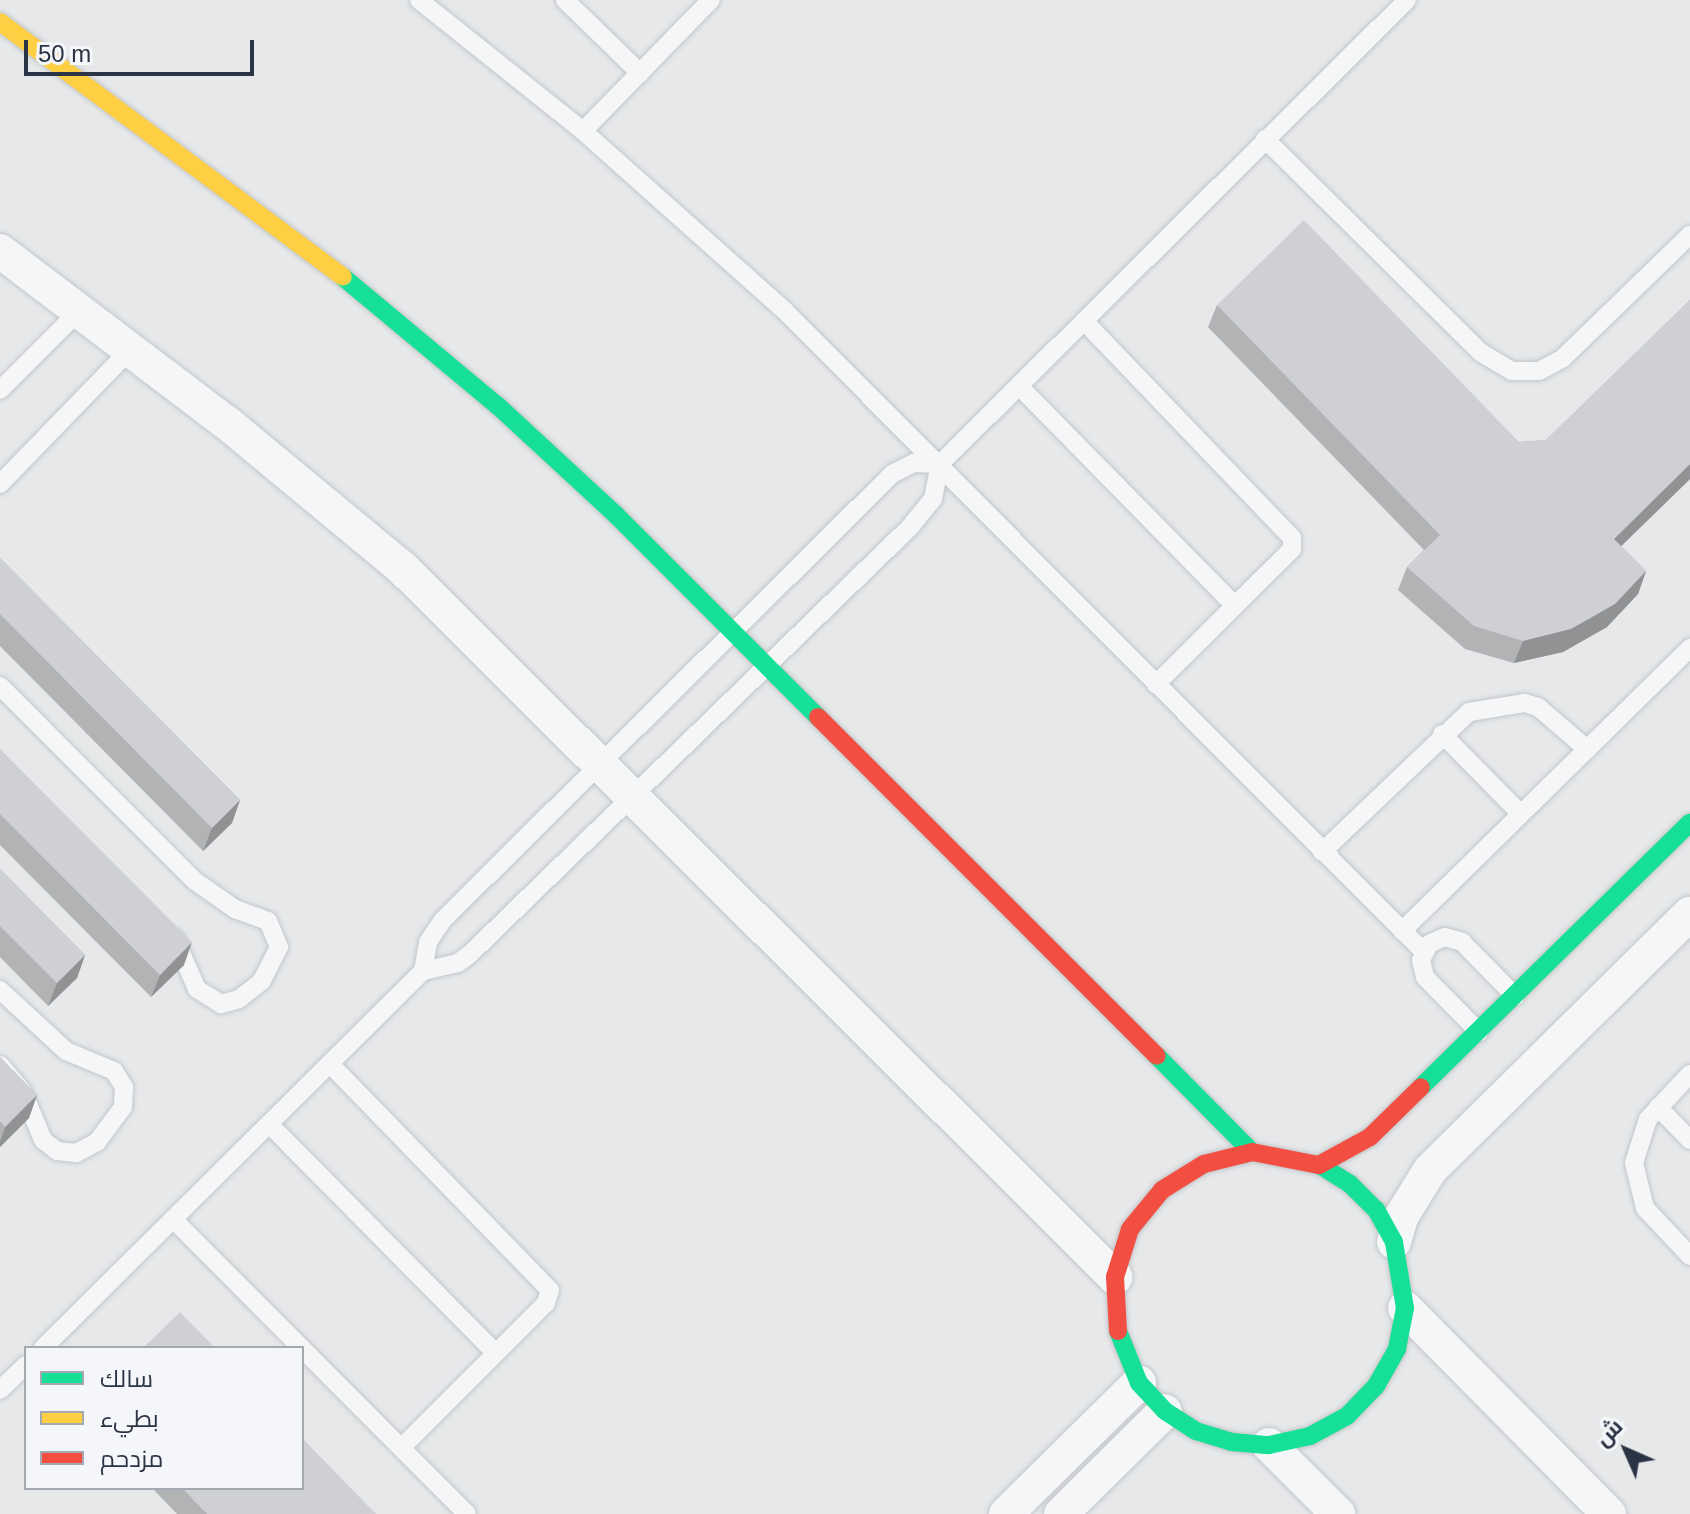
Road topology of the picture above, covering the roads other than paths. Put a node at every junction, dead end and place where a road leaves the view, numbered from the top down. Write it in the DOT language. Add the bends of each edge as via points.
graph roads {
  1 [pos="419,0"];
  2 [pos="711,0"];
  3 [pos="1407,0"];
  4 [pos="570,2"];
  5 [pos="0,22"];
  6 [pos="640,73"];
  7 [pos="583,131"];
  8 [pos="1265,139"];
  9 [pos="1690,235"];
  10 [pos="0,251"];
  11 [pos="80,310"];
  12 [pos="1084,321"];
  13 [pos="131,349"];
  14 [pos="1019,386"];
  15 [pos="0,390"];
  16 [pos="940,464"];
  17 [pos="0,484"];
  18 [pos="1235,606"];
  19 [pos="735,634"];
  20 [pos="1690,648"];
  21 [pos="764,665"];
  22 [pos="1156,684"];
  23 [pos="0,686"];
  24 [pos="1442,734"];
  25 [pos="1587,749"];
  26 [pos="603,763"];
  27 [pos="633,792"];
  28 [pos="1521,814"];
  29 [pos="1690,823"];
  30 [pos="1322,852"];
  31 [pos="1690,914"];
  32 [pos="157,918"];
  33 [pos="1402,931"];
  34 [pos="1423,951"];
  35 [pos="423,971"];
  36 [pos="0,990"];
  37 [pos="1515,996"];
  38 [pos="1479,1032"];
  39 [pos="330,1064"];
  40 [pos="0,1065"];
  41 [pos="1690,1074"];
  42 [pos="1658,1107"];
  43 [pos="269,1124"];
  44 [pos="1690,1140"];
  45 [pos="1252,1152"];
  46 [pos="1319,1165"];
  47 [pos="173,1219"];
  48 [pos="1394,1242"];
  49 [pos="1690,1256"];
  50 [pos="1115,1277"];
  51 [pos="1405,1308"];
  52 [pos="45,1346"];
  53 [pos="301,1346"];
  54 [pos="304,1349"];
  55 [pos="496,1353"];
  56 [pos="24,1367"];
  57 [pos="1139,1383"];
  58 [pos="0,1390"];
  59 [pos="1165,1411"];
  60 [pos="1269,1445"];
  61 [pos="402,1447"];
  62 [pos="467,1514"];
  63 [pos="1006,1514"];
  64 [pos="1061,1514"];
  65 [pos="1338,1514"];
  66 [pos="1609,1514"];
  1 -- 7 [label="lane"];
  2 -- 6 [label="lane"];
  3 -- 8 [label="lane"];
  4 -- 6 [label="lane"];
  5 -- 19 [label="street" via="376,301 616,515"];
  6 -- 7 [label="lane"];
  7 -- 16 [label="lane" via="785,311"];
  8 -- 9 [label="lane" via="1480,352 1512,371 1539,371 1563,358"];
  8 -- 12 [label="lane"];
  10 -- 11 [label="street"];
  11 -- 13 [label="street"];
  11 -- 15 [label="lane"];
  12 -- 14 [label="lane"];
  12 -- 18 [label="lane" via="1292,538 1292,549"];
  13 -- 17 [label="lane"];
  13 -- 26 [label="street" via="402,568"];
  14 -- 16 [label="lane"];
  14 -- 18 [label="lane"];
  16 -- 19 [label="lane" via="914,463 892,474"];
  16 -- 21 [label="lane" via="937,488 926,509"];
  16 -- 22 [label="lane"];
  18 -- 22 [label="lane"];
  19 -- 21 [label="street"];
  19 -- 26 [label="lane"];
  20 -- 25 [label="lane"];
  21 -- 27 [label="lane"];
  21 -- 45 [label="street"];
  22 -- 30 [label="lane"];
  23 -- 32 [label="lane" via="195,881 235,909 268,921 278,937 277,956 252,991 230,1002 212,1001 197,989 185,956"];
  24 -- 25 [label="lane" via="1469,712 1525,703 1551,714"];
  24 -- 28 [label="lane"];
  24 -- 30 [label="lane"];
  25 -- 28 [label="lane"];
  26 -- 27 [label="street"];
  26 -- 35 [label="lane" via="442,921 428,942"];
  27 -- 35 [label="lane" via="470,954 458,963"];
  27 -- 50 [label="street"];
  28 -- 33 [label="lane"];
  29 -- 37 [label="street"];
  30 -- 33 [label="lane"];
  31 -- 48 [label="street" via="1430,1170 1401,1217"];
  33 -- 34 [label="lane"];
  34 -- 37 [label="lane" via="1445,937 1462,942"];
  34 -- 38 [label="lane" via="1425,977"];
  35 -- 39 [label="lane"];
  36 -- 40 [label="lane" via="66,1051 114,1071 124,1087 123,1107 97,1142 76,1153 57,1151 43,1140 23,1092"];
  37 -- 38 [label="street"];
  38 -- 46 [label="street" via="1370,1137"];
  39 -- 43 [label="lane"];
  39 -- 55 [label="lane" via="550,1290 546,1303"];
  41 -- 42 [label="lane"];
  42 -- 44 [label="lane"];
  42 -- 49 [label="lane" via="1640,1133 1635,1178 1654,1221"];
  43 -- 47 [label="lane"];
  43 -- 55 [label="lane"];
  45 -- 46 [label="street"];
  45 -- 50 [label="street" via="1204,1164 1162,1190 1130,1229"];
  46 -- 48 [label="street" via="1367,1201"];
  47 -- 52 [label="lane"];
  47 -- 53 [label="lane"];
  48 -- 51 [label="street"];
  50 -- 57 [label="street" via="1114,1314 1122,1350"];
  51 -- 60 [label="street" via="1397,1349 1376,1386 1347,1416 1310,1436"];
  51 -- 66 [label="street"];
  54 -- 61 [label="lane"];
  55 -- 61 [label="lane"];
  56 -- 58 [label="lane"];
  57 -- 59 [label="street"];
  57 -- 63 [label="street"];
  59 -- 60 [label="street" via="1196,1431 1232,1442"];
  59 -- 64 [label="street"];
  60 -- 65 [label="street"];
  61 -- 62 [label="lane"];
}
